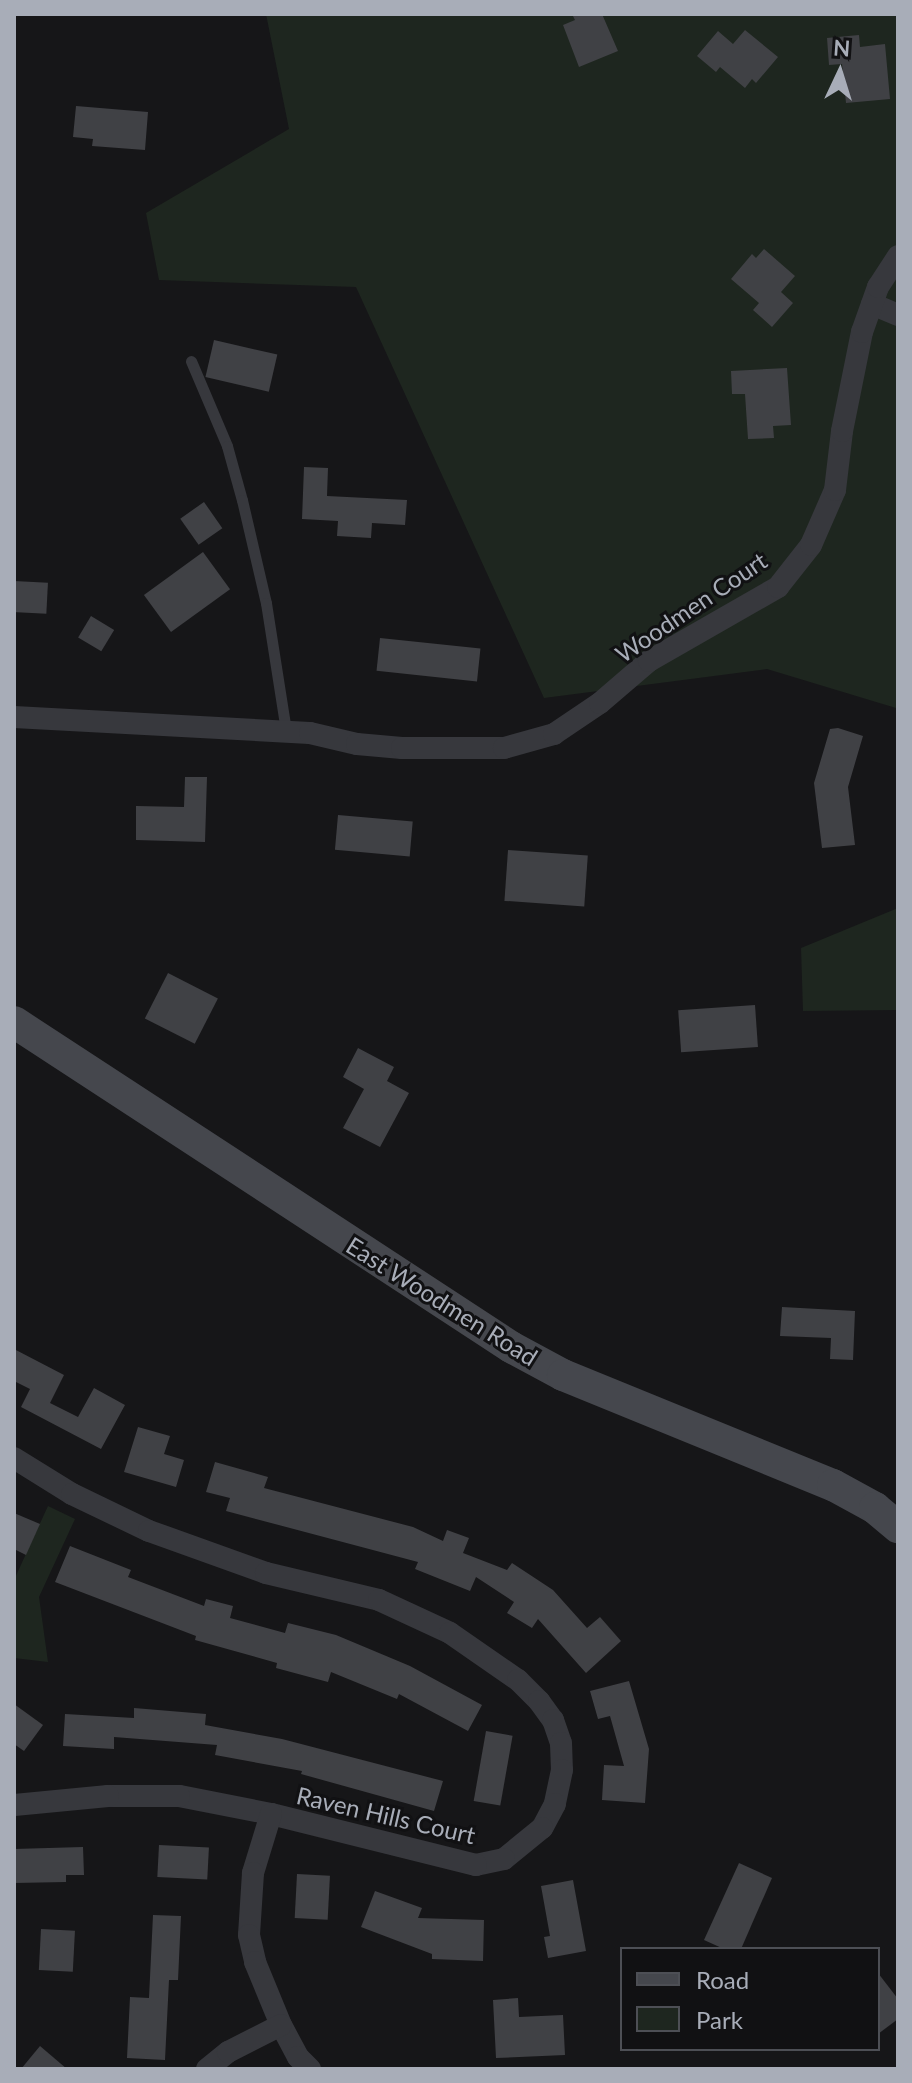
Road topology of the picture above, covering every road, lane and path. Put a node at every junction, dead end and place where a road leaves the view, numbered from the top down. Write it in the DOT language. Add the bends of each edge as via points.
graph roads {
  1 [pos="898,256"];
  2 [pos="872,304"];
  3 [pos="898,315"];
  4 [pos="191,361"];
  5 [pos="14,717"];
  6 [pos="286,731"];
  7 [pos="14,1022"];
  8 [pos="14,1458"];
  9 [pos="898,1527"];
  10 [pos="14,1805"];
  11 [pos="271,1814"];
  12 [pos="281,2025"];
  13 [pos="207,2069"];
  14 [pos="310,2069"];
  1 -- 2 [label="street, Woodmen Court"];
  2 -- 3 [label="street"];
  2 -- 6 [label="street, Woodmen Court" via="862,332 835,490 811,545 778,587 649,661 600,703 542,740 504,748 402,748"];
  4 -- 6 [label="lane" via="227,446 242,500 266,603"];
  5 -- 6 [label="street, Woodmen Court"];
  7 -- 9 [label="main road, East Woodmen Road" via="511,1347 563,1375 833,1485"];
  8 -- 11 [label="street, Raven Hills Court" via="72,1494 162,1536 266,1573 412,1613 518,1680 553,1720 561,1743 555,1804 542,1828 504,1859 476,1865 449,1861"];
  10 -- 11 [label="street, Raven Hills Court" via="154,1795"];
  11 -- 12 [label="street" via="253,1873 249,1935"];
  12 -- 13 [label="street"];
  12 -- 14 [label="street"];
}
